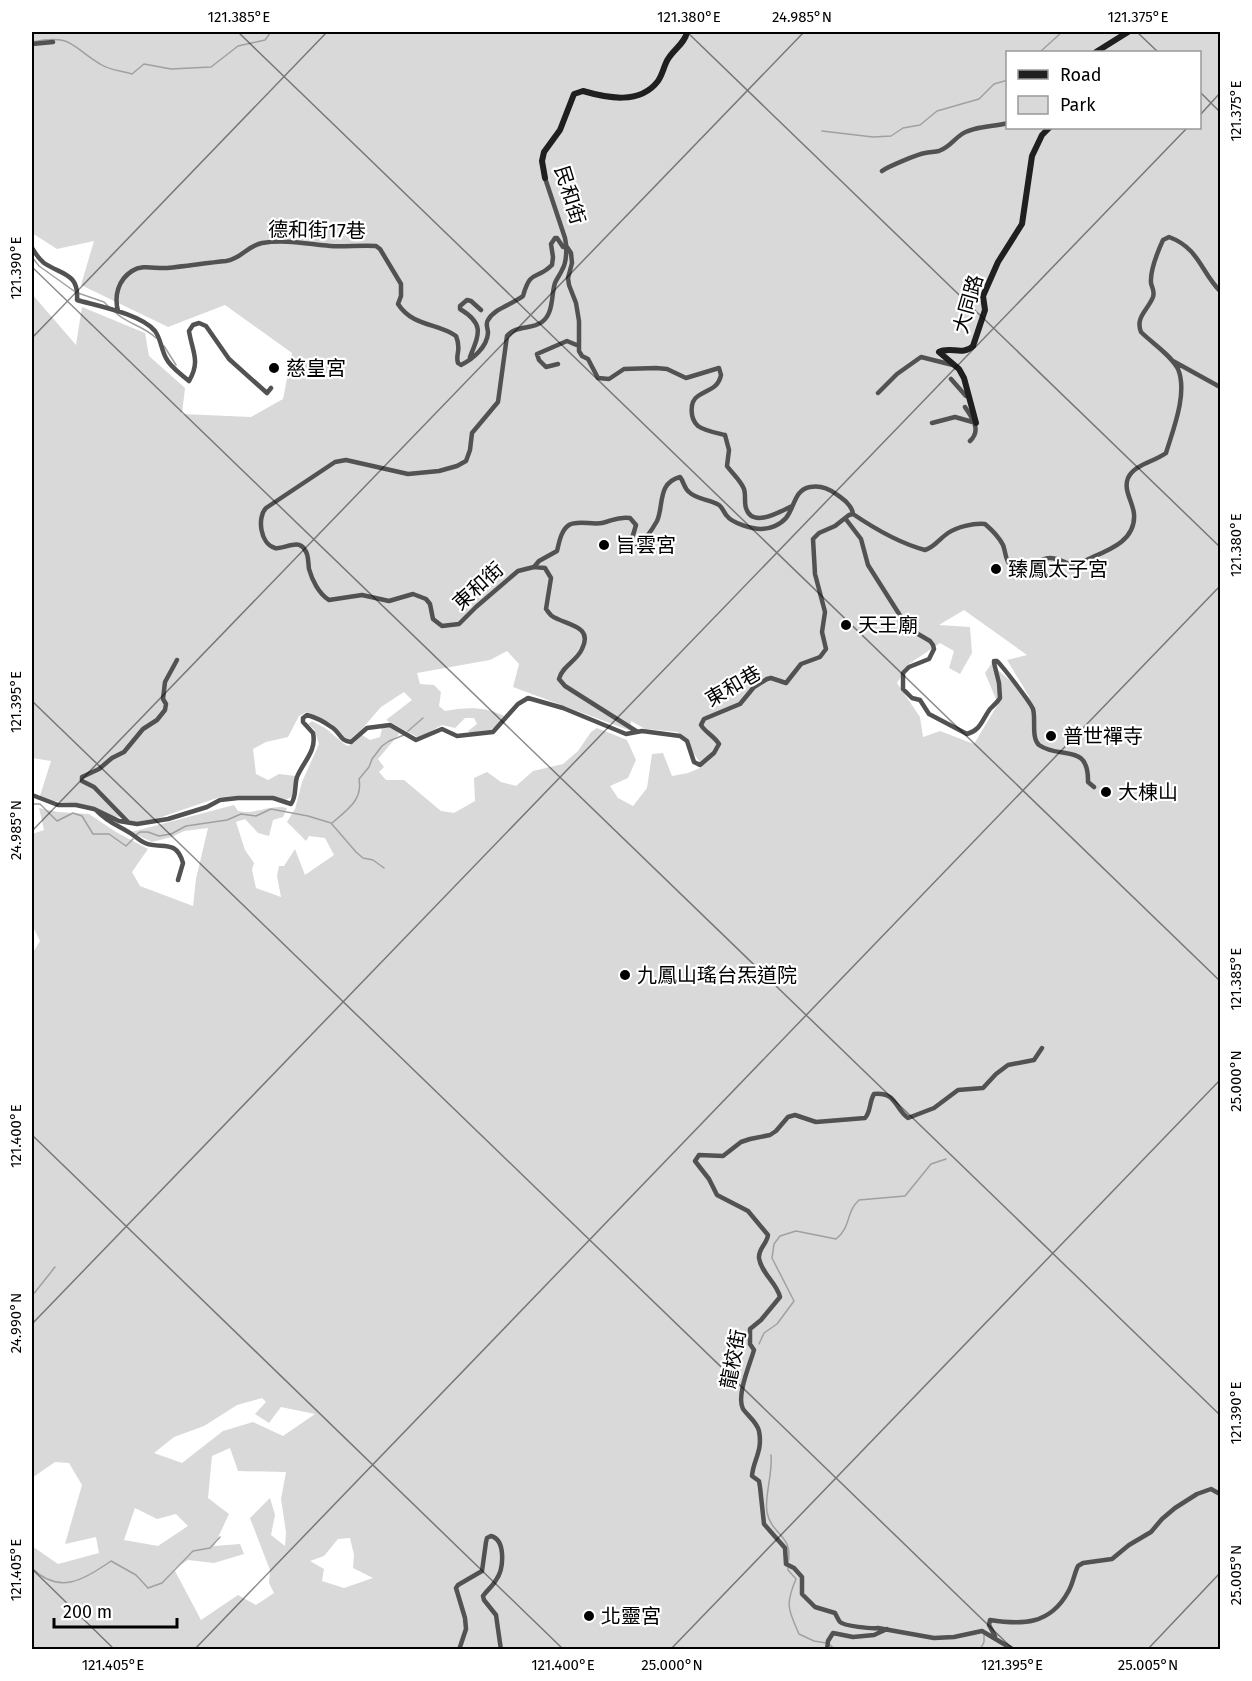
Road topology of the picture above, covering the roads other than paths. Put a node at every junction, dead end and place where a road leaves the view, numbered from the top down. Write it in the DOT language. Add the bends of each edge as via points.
graph roads {
  1 [pos="687,32"];
  2 [pos="1128,32"];
  3 [pos="52,42"];
  4 [pos="32,44"];
  5 [pos="1098,51"];
  6 [pos="1006,123"];
  7 [pos="1048,129"];
  8 [pos="882,171"];
  9 [pos="546,178"];
  10 [pos="567,247"];
  11 [pos="32,248"];
  12 [pos="1221,291"];
  13 [pos="114,310"];
  14 [pos="481,310"];
  15 [pos="579,346"];
  16 [pos="1170,359"];
  17 [pos="469,360"];
  18 [pos="558,364"];
  19 [pos="955,366"];
  20 [pos="951,380"];
  21 [pos="1221,387"];
  22 [pos="271,388"];
  23 [pos="878,393"];
  24 [pos="969,396"];
  25 [pos="965,407"];
  26 [pos="932,423"];
  27 [pos="976,423"];
  28 [pos="970,441"];
  29 [pos="792,506"];
  30 [pos="853,514"];
  31 [pos="845,518"];
  32 [pos="534,567"];
  33 [pos="177,660"];
  34 [pos="636,730"];
  35 [pos="1094,787"];
  36 [pos="32,795"];
  37 [pos="96,810"];
  38 [pos="130,824"];
  39 [pos="178,880"];
  40 [pos="1042,1048"];
  41 [pos="1221,1494"];
  42 [pos="887,1629"];
  43 [pos="996,1638"];
  44 [pos="459,1650"];
  45 [pos="501,1650"];
  46 [pos="827,1650"];
  47 [pos="1014,1650"];
  1 -- 9 [label="street, 民和街" via="666,62 659,80 650,88 630,97 583,90 574,94 560,130 544,152"];
  2 -- 5 [label="street"];
  3 -- 4 [label="street"];
  6 -- 8 [label="street" via="972,129 949,147 917,155"];
  7 -- 19 [label="street, 大同路" via="1032,156 1022,224 998,262 983,296 985,310 973,346 969,350 939,352"];
  9 -- 10 [label="street, 民和街"];
  10 -- 15 [label="street, 民和街" via="571,253 568,278 579,321"];
  10 -- 17 [label="street" via="557,238 553,240 552,265 530,278 523,296 488,319 486,339"];
  10 -- 32 [label="street, 東和街" via="548,315 541,323 507,336 498,402 472,434 466,461 439,471 408,474 346,460 335,462 266,508 261,516 266,542 271,546 276,549 300,545 305,550 312,577 329,600 362,595 388,600 413,594 430,604 433,618 442,626 459,624 518,571"];
  11 -- 13 [label="street" via="42,261 72,278 77,300"];
  12 -- 16 [label="street" via="1188,246 1169,237 1163,240 1153,275 1152,297 1139,326"];
  13 -- 17 [label="street, 德和街17巷" via="124,277 137,268 236,260 261,243 375,246 400,284 400,308 415,320 456,336 458,363"];
  13 -- 22 [label="street" via="143,321 155,331 169,363 189,381 196,363 189,331 200,323 242,372 264,392"];
  14 -- 17 [label="street" via="467,300 460,306 479,332"];
  15 -- 18 [label="street" via="567,341 537,354 546,367"];
  15 -- 29 [label="street" via="598,378 604,380 624,369 667,369 686,378 719,368 721,375 716,387 693,400 694,420 698,426 725,435 729,450 727,466 744,488 750,515 757,519 768,517"];
  16 -- 21 [label="street"];
  16 -- 30 [label="street" via="1179,374 1178,413 1166,453 1139,467 1128,478 1134,521 1117,547 1078,563 1048,558 1017,569 1008,562 1001,542 985,524 956,529 925,550 912,547"];
  19 -- 23 [label="street" via="921,357"];
  19 -- 24 [label="street, 大同路" via="964,378"];
  20 -- 24 [label="street"];
  24 -- 27 [label="street, 大同路"];
  25 -- 27 [label="street"];
  26 -- 27 [label="street" via="955,417"];
  27 -- 28 [label="street"];
  29 -- 30 [label="street" via="800,491 818,485 841,497"];
  29 -- 32 [label="street" via="781,522 758,529 728,518 720,506 693,496 683,479 674,478 662,495 658,519 636,548 631,542 636,525 630,518 574,524 564,530 556,551"];
  30 -- 31 [label="street"];
  31 -- 34 [label="street, 東和巷" via="813,539 815,574 825,612 822,632 827,647 823,654 801,664 786,683 767,679 740,704 704,719 701,725 719,744 700,765 694,762 687,741 680,736"];
  31 -- 35 [label="street" via="861,539 868,565 901,617 933,645 929,659 903,673 907,694 920,700 929,714 967,734 974,732 1000,698 994,663 997,661 1031,704 1038,744 1071,753 1085,762 1088,782"];
  32 -- 34 [label="street, 東和街" via="545,568 550,578 546,609 551,616 579,629 586,641 580,654 559,676 562,684"];
  33 -- 38 [label="street" via="165,682 165,710 157,720 143,729 124,752 82,777"];
  34 -- 38 [label="street" via="626,734 528,698 493,732 457,736 442,729 416,740 390,724 367,728 347,742 333,728 307,715 303,722 313,734 313,747 298,775 291,804 273,798 238,798 168,819"];
  36 -- 37 [label="street" via="58,805"];
  37 -- 38 [label="street"];
  37 -- 39 [label="street" via="106,821 146,844 177,851 183,863"];
  40 -- 42 [label="street, 龍校街" via="1034,1060 1008,1065 983,1088 958,1090 934,1108 908,1118 895,1100 874,1094 865,1118 816,1122 795,1114 770,1135 750,1139 723,1156 696,1157 717,1195 748,1211 764,1228 767,1242 759,1258 780,1294 779,1300 750,1329 754,1350 741,1395 745,1412 759,1428 759,1453 752,1476 759,1481 764,1524 785,1548 786,1564 802,1577 802,1594 814,1606 835,1613 846,1625"];
  41 -- 43 [label="street" via="1211,1489 1197,1494 1112,1559 1078,1566 1065,1598 1034,1622 990,1620"];
  42 -- 43 [label="street, 龍校街" via="934,1638 982,1631"];
  42 -- 46 [label="street" via="853,1637 833,1633"];
  43 -- 47 [label="street, 龍校街"];
  44 -- 45 [label="street" via="466,1629 456,1588 482,1570 487,1538 491,1536 500,1543 501,1569 483,1596 495,1615"];
}
